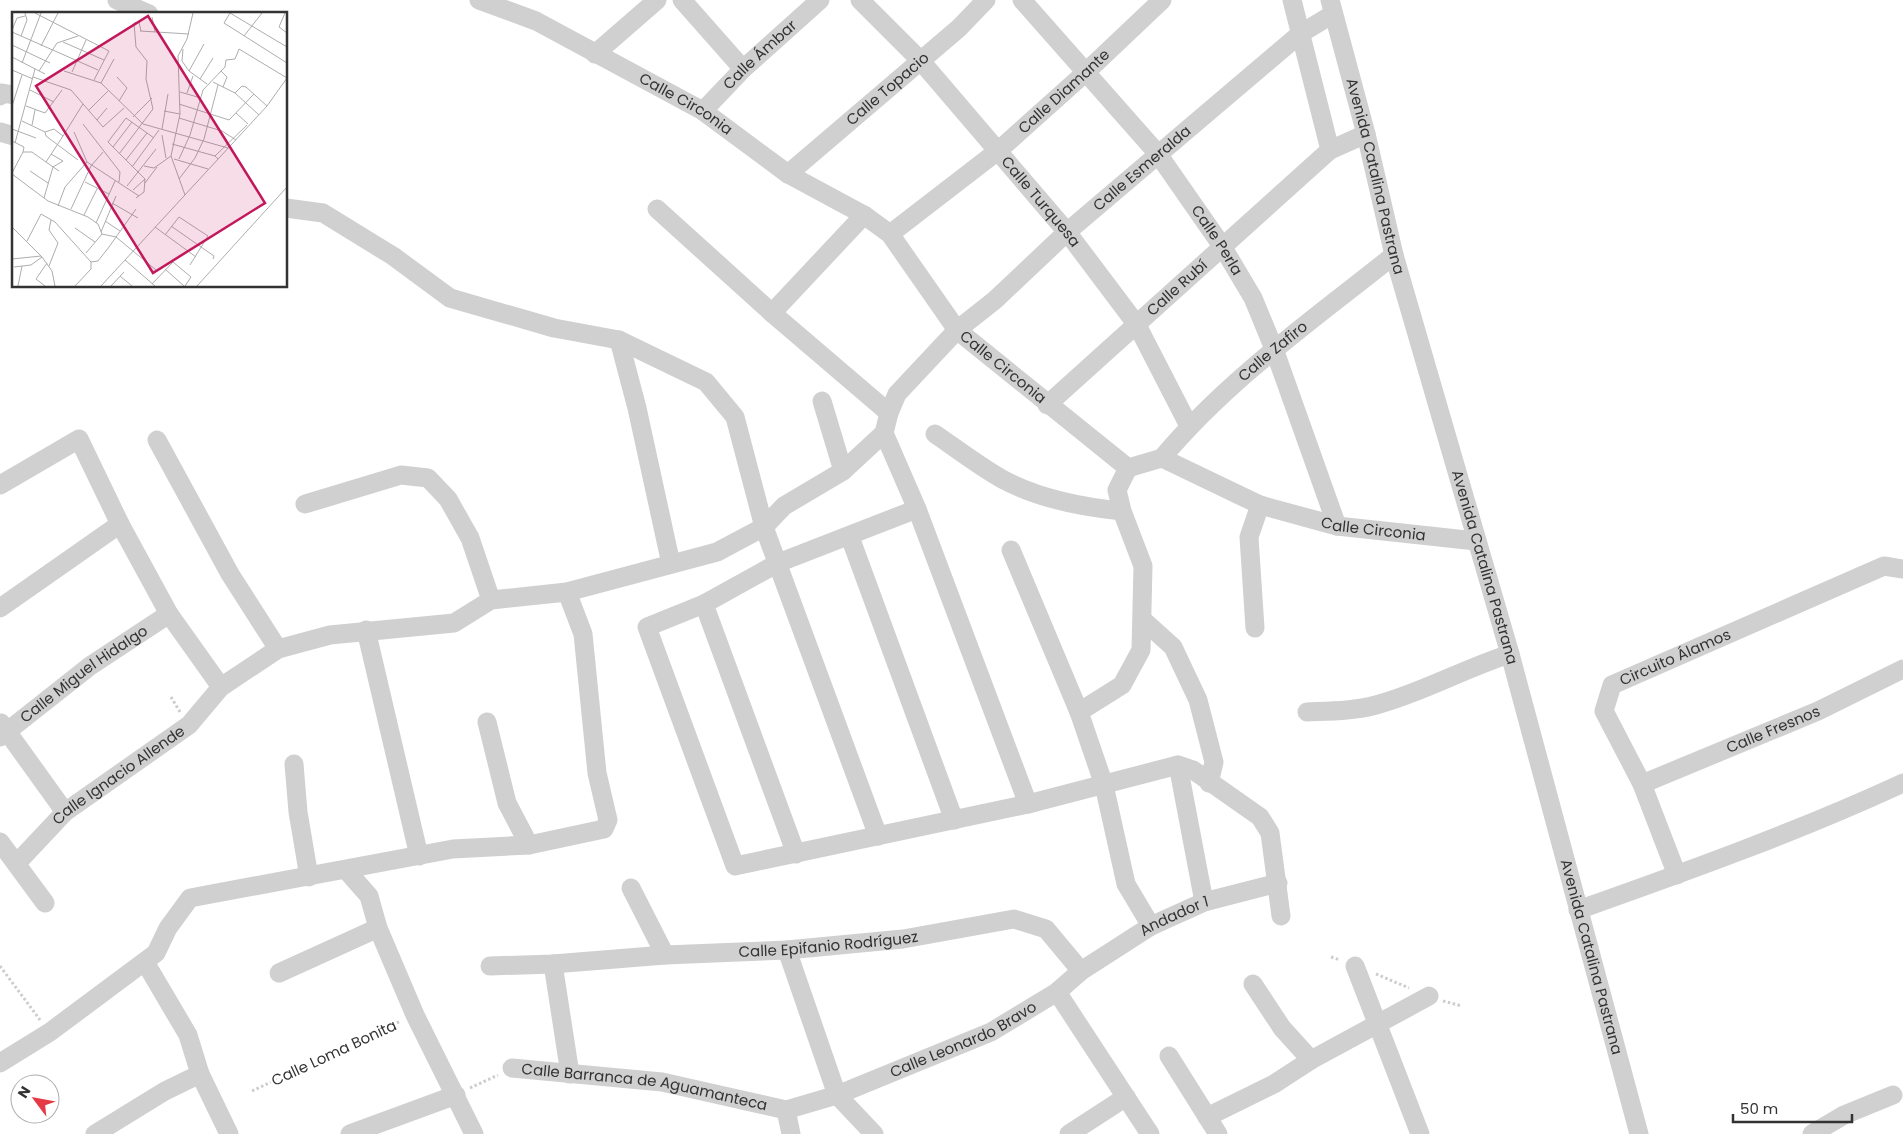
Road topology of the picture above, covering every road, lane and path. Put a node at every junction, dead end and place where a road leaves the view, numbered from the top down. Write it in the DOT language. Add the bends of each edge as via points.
graph roads {
  1 [pos="117,0"];
  2 [pos="157,0"];
  3 [pos="479,0"];
  4 [pos="657,0"];
  5 [pos="682,0"];
  6 [pos="820,0"];
  7 [pos="860,0"];
  8 [pos="986,0"];
  9 [pos="1022,0"];
  10 [pos="1162,0"];
  11 [pos="1292,0"];
  12 [pos="1332,7"];
  13 [pos="144,12"];
  14 [pos="150,12"];
  15 [pos="1300,34"];
  16 [pos="595,54"];
  17 [pos="920,60"];
  18 [pos="743,68"];
  19 [pos="1086,73"];
  20 [pos="12,94"];
  21 [pos="0,96"];
  22 [pos="703,112"];
  23 [pos="1366,134"];
  24 [pos="999,150"];
  25 [pos="1330,150"];
  26 [pos="1158,154"];
  27 [pos="788,174"];
  28 [pos="288,208"];
  29 [pos="657,208"];
  30 [pos="864,215"];
  31 [pos="1067,232"];
  32 [pos="890,234"];
  33 [pos="1222,246"];
  34 [pos="1394,255"];
  35 [pos="772,313"];
  36 [pos="1137,325"];
  37 [pos="956,330"];
  38 [pos="619,340"];
  39 [pos="1274,349"];
  40 [pos="822,401"];
  41 [pos="1048,405"];
  42 [pos="889,412"];
  43 [pos="1189,426"];
  44 [pos="884,433"];
  45 [pos="934,434"];
  46 [pos="157,440"];
  47 [pos="1162,458"];
  48 [pos="1128,468"];
  49 [pos="843,471"];
  50 [pos="0,485"];
  51 [pos="305,504"];
  52 [pos="1260,505"];
  53 [pos="917,509"];
  54 [pos="1122,511"];
  55 [pos="120,524"];
  56 [pos="1337,526"];
  57 [pos="764,527"];
  58 [pos="850,537"];
  59 [pos="1476,541"];
  60 [pos="1011,550"];
  61 [pos="778,562"];
  62 [pos="671,564"];
  63 [pos="1903,569"];
  64 [pos="566,592"];
  65 [pos="491,600"];
  66 [pos="704,604"];
  67 [pos="0,608"];
  68 [pos="169,614"];
  69 [pos="1143,620"];
  70 [pos="1255,628"];
  71 [pos="366,630"];
  72 [pos="278,649"];
  73 [pos="1510,654"];
  74 [pos="1903,669"];
  75 [pos="221,687"];
  76 [pos="1079,712"];
  77 [pos="1307,712"];
  78 [pos="487,722"];
  79 [pos="2,730"];
  80 [pos="294,764"];
  81 [pos="1178,765"];
  82 [pos="1208,783"];
  83 [pos="1903,783"];
  84 [pos="1642,784"];
  85 [pos="1104,785"];
  86 [pos="1028,804"];
  87 [pos="65,812"];
  88 [pos="954,820"];
  89 [pos="878,836"];
  90 [pos="0,842"];
  91 [pos="529,845"];
  92 [pos="796,854"];
  93 [pos="419,856"];
  94 [pos="17,863"];
  95 [pos="383,863"];
  96 [pos="346,871"];
  97 [pos="1677,875"];
  98 [pos="309,878"];
  99 [pos="1278,883"];
  100 [pos="631,888"];
  101 [pos="369,896"];
  102 [pos="1204,902"];
  103 [pos="45,903"];
  104 [pos="1578,910"];
  105 [pos="1281,916"];
  106 [pos="1151,926"];
  107 [pos="378,928"];
  108 [pos="787,950"];
  109 [pos="665,955"];
  110 [pos="151,958"];
  111 [pos="553,964"];
  112 [pos="0,966"];
  113 [pos="490,966"];
  114 [pos="1355,966"];
  115 [pos="1081,971"];
  116 [pos="279,973"];
  117 [pos="1253,984"];
  118 [pos="1057,992"];
  119 [pos="1430,996"];
  120 [pos="415,1014"];
  121 [pos="1378,1026"];
  122 [pos="50,1032"];
  123 [pos="1169,1056"];
  124 [pos="1310,1060"];
  125 [pos="0,1063"];
  126 [pos="512,1068"];
  127 [pos="200,1074"];
  128 [pos="570,1074"];
  129 [pos="252,1091"];
  130 [pos="456,1095"];
  131 [pos="837,1095"];
  132 [pos="1893,1095"];
  133 [pos="1126,1097"];
  134 [pos="786,1110"];
  135 [pos="1207,1117"];
  136 [pos="95,1134"];
  137 [pos="229,1134"];
  138 [pos="350,1134"];
  139 [pos="474,1134"];
  140 [pos="791,1134"];
  141 [pos="874,1134"];
  142 [pos="1069,1134"];
  143 [pos="1150,1134"];
  144 [pos="1218,1134"];
  145 [pos="1420,1134"];
  146 [pos="1639,1134"];
  147 [pos="1812,1134"];
  1 -- 13 [label="street"];
  2 -- 14 [label="street"];
  3 -- 16 [label="street, Calle Circonia" via="536,21"];
  4 -- 16 [label="street"];
  5 -- 18 [label="street"];
  6 -- 18 [label="street, Calle Ámbar"];
  7 -- 17 [label="street, Calle Turquesa"];
  8 -- 17 [label="street, Calle Topacio" via="959,28"];
  9 -- 19 [label="street, Calle Perla"];
  10 -- 19 [label="street, Calle Diamante"];
  11 -- 15 [label="street"];
  12 -- 15 [label="street, Calle Esmeralda"];
  12 -- 23 [label="street, Avenida Catalina Pastrana"];
  15 -- 25 [label="street"];
  15 -- 26 [label="street, Calle Esmeralda"];
  16 -- 22 [label="street, Calle Circonia"];
  17 -- 24 [label="street, Calle Turquesa"];
  17 -- 27 [label="street, Calle Topacio"];
  18 -- 22 [label="street, Calle Ámbar"];
  19 -- 24 [label="street, Calle Diamante"];
  19 -- 26 [label="street, Calle Perla"];
  20 -- 21 [label="street" via="2,93"];
  22 -- 27 [label="street, Calle Circonia"];
  23 -- 25 [label="street, Calle Rubí"];
  23 -- 34 [label="street, Avenida Catalina Pastrana"];
  24 -- 31 [label="street, Calle Turquesa"];
  24 -- 32 [label="street, Calle Diamante"];
  25 -- 33 [label="street, Calle Rubí"];
  26 -- 31 [label="street, Calle Esmeralda"];
  26 -- 33 [label="street, Calle Perla"];
  27 -- 30 [label="street, Calle Circonia"];
  28 -- 38 [label="street" via="323,213 393,256 450,298 554,328"];
  29 -- 35 [label="street"];
  30 -- 32 [label="street, Calle Circonia"];
  30 -- 35 [label="street"];
  31 -- 36 [label="street, Calle Turquesa"];
  31 -- 37 [label="street, Calle Esmeralda" via="995,300"];
  32 -- 37 [label="street, Calle Circonia"];
  33 -- 36 [label="street, Calle Rubí"];
  33 -- 39 [label="street, Calle Perla" via="1254,298"];
  34 -- 39 [label="street, Calle Zafiro"];
  34 -- 59 [label="street, Avenida Catalina Pastrana"];
  35 -- 42 [label="street"];
  36 -- 41 [label="street, Calle Rubí"];
  36 -- 43 [label="street, Calle Turquesa"];
  37 -- 41 [label="street, Calle Circonia"];
  37 -- 42 [label="street, Calle Esmeralda" via="897,394"];
  38 -- 57 [label="street" via="706,382 735,417"];
  38 -- 62 [label="street"];
  39 -- 43 [label="street, Calle Zafiro"];
  39 -- 56 [label="street, Calle Perla"];
  40 -- 49 [label="street"];
  41 -- 48 [label="street, Calle Circonia"];
  42 -- 44 [label="street, Calle Esmeralda"];
  43 -- 47 [label="street, Calle Zafiro"];
  44 -- 49 [label="street"];
  44 -- 53 [label="street"];
  45 -- 54 [label="street" via="1003,480 1042,496 1090,508"];
  46 -- 72 [label="street" via="230,574"];
  47 -- 48 [label="street"];
  47 -- 52 [label="street, Calle Circonia"];
  48 -- 54 [label="street" via="1117,490"];
  49 -- 57 [label="street" via="784,506"];
  50 -- 55 [label="street" via="79,439"];
  51 -- 65 [label="street" via="401,475 428,478 448,499 470,538"];
  52 -- 56 [label="street, Calle Circonia"];
  52 -- 70 [label="street" via="1249,537"];
  53 -- 58 [label="street"];
  53 -- 86 [label="street"];
  54 -- 69 [label="street" via="1143,566"];
  55 -- 67 [label="street"];
  55 -- 68 [label="street"];
  56 -- 59 [label="street, Calle Circonia"];
  57 -- 61 [label="street"];
  57 -- 62 [label="street" via="717,552"];
  58 -- 61 [label="street"];
  58 -- 88 [label="street"];
  59 -- 73 [label="street, Avenida Catalina Pastrana"];
  60 -- 76 [label="street"];
  61 -- 66 [label="street"];
  61 -- 89 [label="street"];
  62 -- 64 [label="street"];
  63 -- 84 [label="street, Circuito Álamos" via="1884,566 1612,685 1604,711"];
  64 -- 65 [label="street"];
  64 -- 91 [label="street" via="583,634 597,773 608,820 604,829"];
  65 -- 71 [label="street, Calle Ignacio Allende" via="454,624"];
  66 -- 92 [label="street"];
  66 -- 92 [label="street" via="647,627 735,866"];
  68 -- 75 [label="street"];
  68 -- 79 [label="street, Calle Miguel Hidalgo"];
  69 -- 76 [label="street" via="1141,650 1122,684"];
  69 -- 82 [label="street" via="1173,648 1198,700 1214,762"];
  71 -- 72 [label="street, Calle Ignacio Allende" via="330,635"];
  71 -- 93 [label="street"];
  72 -- 75 [label="street, Calle Ignacio Allende"];
  73 -- 77 [label="street" via="1377,705"];
  73 -- 104 [label="street, Avenida Catalina Pastrana"];
  74 -- 84 [label="street, Calle Fresnos" via="1818,711"];
  75 -- 87 [label="street, Calle Ignacio Allende" via="189,725"];
  76 -- 85 [label="street"];
  78 -- 91 [label="street" via="507,802"];
  79 -- 87 [label="street"];
  80 -- 98 [label="street"];
  81 -- 82 [label="street" via="1193,770"];
  81 -- 85 [label="street"];
  81 -- 102 [label="street"];
  82 -- 99 [label="street" via="1260,817 1270,833"];
  83 -- 97 [label="street" via="1824,820"];
  84 -- 97 [label="street, Circuito Álamos"];
  85 -- 86 [label="street"];
  85 -- 106 [label="street" via="1126,884"];
  86 -- 88 [label="street"];
  87 -- 94 [label="street, Calle Ignacio Allende"];
  88 -- 89 [label="street"];
  89 -- 92 [label="street"];
  90 -- 94 [label="street"];
  91 -- 93 [label="street" via="453,849"];
  93 -- 95 [label="street"];
  94 -- 103 [label="street"];
  95 -- 96 [label="street"];
  95 -- 101 [label="street"];
  96 -- 98 [label="street"];
  96 -- 101 [label="street"];
  97 -- 104 [label="street"];
  98 -- 110 [label="street" via="190,898"];
  99 -- 102 [label="street, Andador 1"];
  99 -- 105 [label="street"];
  100 -- 109 [label="street"];
  101 -- 107 [label="street"];
  102 -- 106 [label="street, Andador 1"];
  104 -- 146 [label="street, Avenida Catalina Pastrana"];
  106 -- 115 [label="street, Andador 1"];
  107 -- 116 [label="street"];
  107 -- 120 [label="street"];
  108 -- 109 [label="street, Calle Epifanio Rodríguez"];
  108 -- 115 [label="street, Calle Epifanio Rodríguez" via="903,939 1014,919 1046,929"];
  108 -- 131 [label="street"];
  109 -- 111 [label="street, Calle Epifanio Rodríguez"];
  110 -- 122 [label="street"];
  110 -- 127 [label="street" via="188,1035"];
  111 -- 113 [label="street, Calle Epifanio Rodríguez"];
  111 -- 128 [label="street"];
  112 -- 122 [label="path"];
  114 -- 121 [label="street"];
  115 -- 118 [label="street, Calle Leonardo Bravo"];
  117 -- 124 [label="street" via="1282,1028"];
  118 -- 131 [label="street, Calle Leonardo Bravo" via="991,1032"];
  118 -- 133 [label="street"];
  119 -- 121 [label="street"];
  120 -- 129 [label="path, Calle Loma Bonita"];
  120 -- 130 [label="street"];
  121 -- 124 [label="street"];
  121 -- 145 [label="street"];
  122 -- 125 [label="street"];
  123 -- 135 [label="street"];
  124 -- 135 [label="street" via="1274,1084"];
  126 -- 128 [label="street, Calle Barranca de Aguamanteca"];
  126 -- 130 [label="path, Calle Barranca de Aguamanteca"];
  127 -- 136 [label="street" via="165,1091"];
  127 -- 137 [label="street"];
  128 -- 134 [label="street, Calle Barranca de Aguamanteca" via="662,1082"];
  130 -- 138 [label="street"];
  130 -- 139 [label="street"];
  131 -- 134 [label="street, Calle Barranca de Aguamanteca"];
  131 -- 141 [label="street"];
  132 -- 147 [label="street" via="1844,1115"];
  133 -- 142 [label="street"];
  133 -- 143 [label="street"];
  134 -- 140 [label="street"];
  135 -- 144 [label="street"];
}
